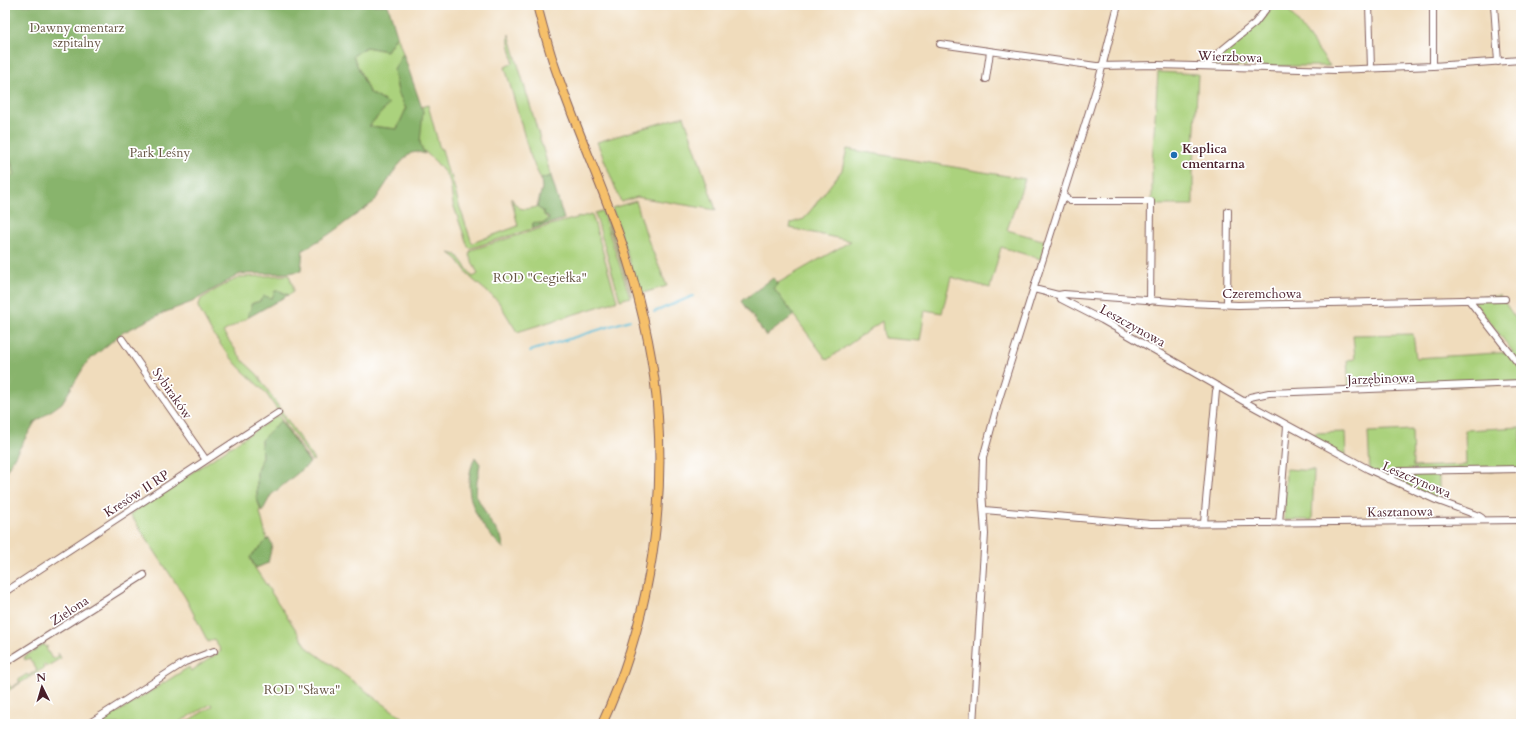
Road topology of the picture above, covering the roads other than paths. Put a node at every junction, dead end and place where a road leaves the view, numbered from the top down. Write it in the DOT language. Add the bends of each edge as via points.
graph roads {
  1 [pos="537,5"];
  2 [pos="1118,5"];
  3 [pos="1269,5"];
  4 [pos="1369,5"];
  5 [pos="1433,5"];
  6 [pos="1494,5"];
  7 [pos="940,44"];
  8 [pos="990,52"];
  9 [pos="1521,60"];
  10 [pos="1498,62"];
  11 [pos="1103,66"];
  12 [pos="1206,66"];
  13 [pos="1433,66"];
  14 [pos="1371,68"];
  15 [pos="986,79"];
  16 [pos="1063,196"];
  17 [pos="1228,211"];
  18 [pos="1034,289"];
  19 [pos="1058,295"];
  20 [pos="1468,299"];
  21 [pos="1505,299"];
  22 [pos="1150,301"];
  23 [pos="1227,304"];
  24 [pos="122,339"];
  25 [pos="1521,367"];
  26 [pos="1521,383"];
  27 [pos="1218,386"];
  28 [pos="1245,402"];
  29 [pos="278,413"];
  30 [pos="1287,426"];
  31 [pos="206,460"];
  32 [pos="1521,469"];
  33 [pos="1389,479"];
  34 [pos="984,510"];
  35 [pos="1482,520"];
  36 [pos="1521,520"];
  37 [pos="1204,523"];
  38 [pos="1279,523"];
  39 [pos="144,575"];
  40 [pos="5,592"];
  41 [pos="214,651"];
  42 [pos="5,663"];
  43 [pos="88,724"];
  44 [pos="602,724"];
  45 [pos="973,724"];
  1 -- 44 [label="main road" via="557,74 624,251 638,298 648,337 659,418 658,507 649,577 628,656"];
  2 -- 11 [label="street"];
  3 -- 12 [label="street" via="1255,23 1212,58"];
  4 -- 14 [label="street"];
  5 -- 13 [label="street"];
  6 -- 10 [label="street"];
  7 -- 8 [label="street, Wierzbowa"];
  8 -- 11 [label="street, Wierzbowa"];
  8 -- 15 [label="street"];
  9 -- 10 [label="street, Wierzbowa"];
  10 -- 13 [label="street, Wierzbowa"];
  11 -- 12 [label="street, Wierzbowa"];
  11 -- 16 [label="street"];
  12 -- 14 [label="street, Wierzbowa" via="1336,70"];
  13 -- 14 [label="street, Wierzbowa"];
  16 -- 18 [label="street"];
  16 -- 22 [label="street" via="1070,200 1151,201"];
  17 -- 23 [label="street"];
  18 -- 19 [label="street, Leszczynowa"];
  18 -- 34 [label="street" via="999,398 983,458"];
  19 -- 22 [label="street, Czeremchowa"];
  19 -- 27 [label="street, Leszczynowa"];
  20 -- 21 [label="street, Czeremchowa"];
  20 -- 23 [label="street, Czeremchowa"];
  20 -- 25 [label="street"];
  22 -- 23 [label="street, Czeremchowa"];
  24 -- 31 [label="street, Sybiraków"];
  26 -- 28 [label="street, Jarzębinowa" via="1269,394 1250,397"];
  27 -- 28 [label="street, Leszczynowa"];
  27 -- 37 [label="street"];
  28 -- 30 [label="street, Leszczynowa"];
  29 -- 31 [label="street, Kresów II RP"];
  30 -- 33 [label="street, Leszczynowa"];
  30 -- 38 [label="street"];
  31 -- 40 [label="street, Kresów II RP"];
  32 -- 33 [label="street" via="1399,471"];
  33 -- 35 [label="street, Leszczynowa" via="1480,516"];
  34 -- 37 [label="street, Kasztanowa" via="1151,524"];
  34 -- 45 [label="street"];
  35 -- 36 [label="street, Kasztanowa"];
  35 -- 38 [label="street, Kasztanowa"];
  37 -- 38 [label="street, Kasztanowa"];
  39 -- 42 [label="street, Zielona"];
  41 -- 43 [label="street" via="185,662"];
}
